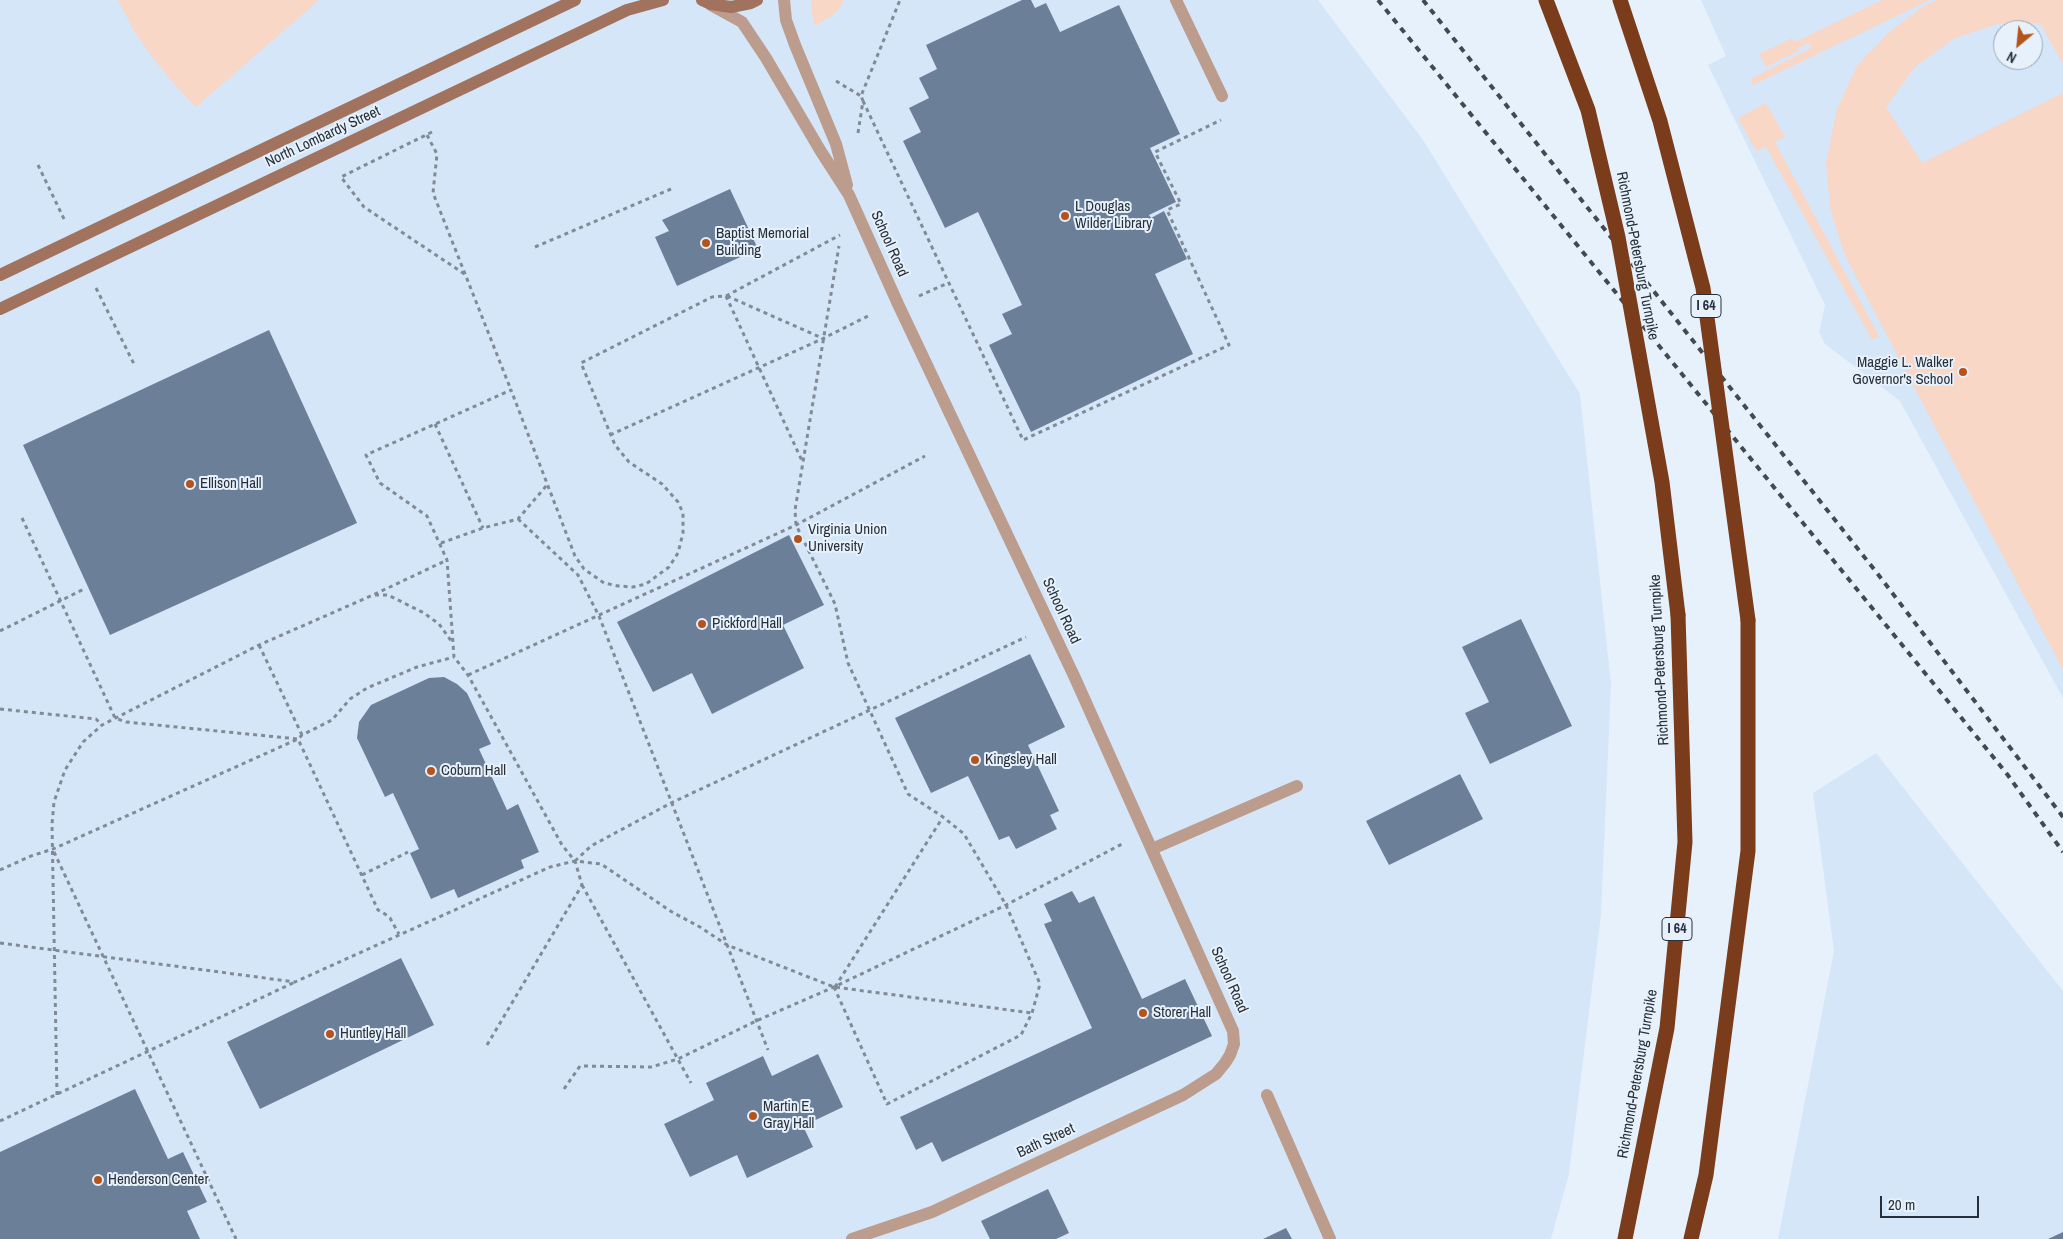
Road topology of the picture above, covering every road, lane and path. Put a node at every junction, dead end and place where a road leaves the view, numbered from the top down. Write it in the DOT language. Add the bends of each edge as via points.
graph roads {
  1 [pos="575,0"];
  2 [pos="663,0"];
  3 [pos="757,0"];
  4 [pos="784,0"];
  5 [pos="900,0"];
  6 [pos="1176,0"];
  7 [pos="1546,0"];
  8 [pos="1620,0"];
  9 [pos="706,2"];
  10 [pos="829,77"];
  11 [pos="861,96"];
  12 [pos="1222,96"];
  13 [pos="863,101"];
  14 [pos="432,132"];
  15 [pos="427,135"];
  16 [pos="38,165"];
  17 [pos="844,173"];
  18 [pos="672,189"];
  19 [pos="849,195"];
  20 [pos="65,221"];
  21 [pos="840,234"];
  22 [pos="838,246"];
  23 [pos="535,247"];
  24 [pos="0,275"];
  25 [pos="466,275"];
  26 [pos="94,282"];
  27 [pos="948,283"];
  28 [pos="726,296"];
  29 [pos="915,298"];
  30 [pos="0,310"];
  31 [pos="868,316"];
  32 [pos="822,339"];
  33 [pos="135,366"];
  34 [pos="759,366"];
  35 [pos="511,390"];
  36 [pos="435,424"];
  37 [pos="610,435"];
  38 [pos="926,456"];
  39 [pos="803,464"];
  40 [pos="547,485"];
  41 [pos="22,518"];
  42 [pos="518,519"];
  43 [pos="796,525"];
  44 [pos="483,528"];
  45 [pos="441,543"];
  46 [pos="447,560"];
  47 [pos="584,569"];
  48 [pos="578,575"];
  49 [pos="646,584"];
  50 [pos="84,589"];
  51 [pos="650,592"];
  52 [pos="373,595"];
  53 [pos="61,600"];
  54 [pos="598,616"];
  55 [pos="0,631"];
  56 [pos="1026,637"];
  57 [pos="452,642"];
  58 [pos="259,645"];
  59 [pos="454,656"];
  60 [pos="468,675"];
  61 [pos="0,709"];
  62 [pos="870,709"];
  63 [pos="115,718"];
  64 [pos="102,725"];
  65 [pos="302,735"];
  66 [pos="298,739"];
  67 [pos="1296,786"];
  68 [pos="671,803"];
  69 [pos="943,817"];
  70 [pos="1122,844"];
  71 [pos="53,849"];
  72 [pos="1152,849"];
  73 [pos="408,852"];
  74 [pos="575,861"];
  75 [pos="0,870"];
  76 [pos="362,875"];
  77 [pos="582,885"];
  78 [pos="1006,905"];
  79 [pos="399,934"];
  80 [pos="0,942"];
  81 [pos="727,946"];
  82 [pos="55,950"];
  83 [pos="103,956"];
  84 [pos="295,982"];
  85 [pos="834,988"];
  86 [pos="1032,1012"];
  87 [pos="756,1021"];
  88 [pos="1234,1044"];
  89 [pos="487,1045"];
  90 [pos="768,1050"];
  91 [pos="148,1052"];
  92 [pos="678,1059"];
  93 [pos="691,1083"];
  94 [pos="564,1089"];
  95 [pos="57,1095"];
  96 [pos="1267,1095"];
  97 [pos="0,1121"];
  98 [pos="236,1239"];
  99 [pos="852,1239"];
  100 [pos="1330,1239"];
  101 [pos="1625,1239"];
  102 [pos="1691,1239"];
  1 -- 24 [label="main road, North Lombardy Street"];
  2 -- 30 [label="main road, North Lombardy Street" via="627,10"];
  3 -- 9 [label="main road" via="731,7"];
  4 -- 17 [label="street, School Road" via="786,20 836,144"];
  5 -- 11 [label="path"];
  6 -- 12 [label="street"];
  7 -- 101 [label="highway, Richmond-Petersburg Turnpike / I 64, bridge" via="1588,110 1618,237 1662,482 1678,615 1685,842 1667,1028"];
  8 -- 102 [label="highway, I 64, bridge" via="1660,121 1703,288 1748,620 1748,851 1706,1175"];
  9 -- 19 [label="street, School Road" via="742,22"];
  10 -- 11 [label="path"];
  11 -- 13 [label="path"];
  12 -- 27 [label="path" via="1221,120 1155,152 1181,204 1167,210 1229,345 1023,440"];
  13 -- 17 [label="path" via="853,159"];
  13 -- 27 [label="path"];
  14 -- 15 [label="path"];
  15 -- 25 [label="path" via="437,154 433,193"];
  15 -- 25 [label="path" via="340,177 364,206"];
  16 -- 20 [label="path"];
  17 -- 19 [label="street, School Road"];
  18 -- 23 [label="path"];
  19 -- 72 [label="street, School Road" via="1076,678"];
  21 -- 28 [label="path"];
  22 -- 32 [label="path"];
  25 -- 35 [label="path"];
  26 -- 33 [label="path"];
  27 -- 29 [label="path"];
  28 -- 32 [label="path"];
  28 -- 34 [label="path"];
  28 -- 37 [label="path" via="712,297 581,363"];
  31 -- 32 [label="path"];
  32 -- 34 [label="path"];
  32 -- 39 [label="path"];
  34 -- 37 [label="path"];
  34 -- 39 [label="path"];
  35 -- 36 [label="path"];
  35 -- 40 [label="path"];
  36 -- 44 [label="path"];
  36 -- 45 [label="path" via="366,455 380,483 427,516"];
  37 -- 49 [label="path" via="620,453 662,484 683,513 684,533 678,553 669,567"];
  38 -- 43 [label="path"];
  39 -- 43 [label="path" via="795,510"];
  40 -- 42 [label="path"];
  40 -- 47 [label="path" via="575,556"];
  41 -- 53 [label="path"];
  42 -- 44 [label="path"];
  42 -- 48 [label="path"];
  43 -- 51 [label="path"];
  43 -- 62 [label="path" via="835,604 848,663"];
  44 -- 45 [label="path"];
  45 -- 46 [label="path"];
  46 -- 52 [label="path"];
  46 -- 57 [label="path"];
  47 -- 48 [label="path"];
  47 -- 49 [label="path" via="604,582 618,586"];
  48 -- 54 [label="path"];
  49 -- 51 [label="path"];
  50 -- 53 [label="path"];
  51 -- 54 [label="path"];
  52 -- 57 [label="path" via="388,595 424,613 439,624"];
  52 -- 58 [label="path"];
  53 -- 55 [label="path"];
  53 -- 63 [label="path"];
  54 -- 60 [label="path"];
  54 -- 68 [label="path"];
  56 -- 62 [label="path"];
  57 -- 59 [label="path"];
  58 -- 63 [label="path"];
  58 -- 65 [label="path"];
  59 -- 60 [label="path"];
  59 -- 65 [label="path" via="367,688 350,699 332,720"];
  60 -- 74 [label="path" via="562,845"];
  61 -- 64 [label="path" via="96,720"];
  62 -- 68 [label="path"];
  62 -- 69 [label="path" via="908,794"];
  63 -- 64 [label="path"];
  63 -- 66 [label="path" via="126,722"];
  64 -- 71 [label="path" via="83,742 65,770 54,802"];
  65 -- 66 [label="path"];
  66 -- 71 [label="path"];
  66 -- 76 [label="path"];
  67 -- 72 [label="street"];
  68 -- 74 [label="path" via="592,846"];
  68 -- 81 [label="path"];
  69 -- 78 [label="path" via="964,834"];
  69 -- 85 [label="path"];
  70 -- 78 [label="path"];
  71 -- 75 [label="path"];
  71 -- 82 [label="path"];
  71 -- 83 [label="path"];
  72 -- 88 [label="street, School Road" via="1230,1020"];
  73 -- 76 [label="path"];
  74 -- 77 [label="path"];
  74 -- 79 [label="path" via="550,867"];
  74 -- 81 [label="path" via="601,864"];
  76 -- 79 [label="path" via="378,910 390,918"];
  77 -- 89 [label="path"];
  77 -- 92 [label="path"];
  78 -- 85 [label="path"];
  78 -- 86 [label="path" via="1040,984"];
  79 -- 84 [label="path"];
  80 -- 82 [label="path"];
  81 -- 85 [label="path"];
  81 -- 87 [label="path"];
  82 -- 83 [label="path"];
  82 -- 95 [label="path"];
  83 -- 84 [label="path"];
  83 -- 91 [label="path"];
  84 -- 91 [label="path"];
  85 -- 86 [label="path"];
  85 -- 86 [label="path" via="887,1104 1021,1035"];
  85 -- 87 [label="path"];
  87 -- 90 [label="path"];
  87 -- 92 [label="path"];
  88 -- 99 [label="street, Bath Street" via="1216,1074 1183,1095 932,1212"];
  91 -- 95 [label="path"];
  91 -- 98 [label="path"];
  92 -- 93 [label="path"];
  92 -- 94 [label="path" via="651,1067 580,1066"];
  95 -- 97 [label="path"];
  96 -- 100 [label="street"];
}
